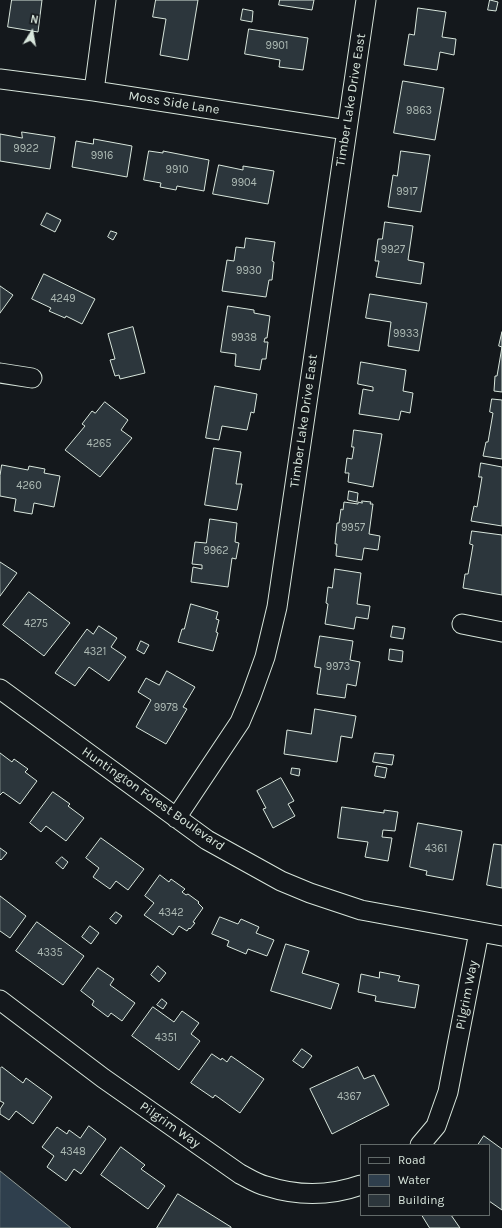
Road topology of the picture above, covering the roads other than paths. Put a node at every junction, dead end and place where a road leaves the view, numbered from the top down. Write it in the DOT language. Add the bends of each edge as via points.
graph roads {
  1 [pos="106,0"];
  2 [pos="366,0"];
  3 [pos="0,79"];
  4 [pos="94,91"];
  5 [pos="347,130"];
  6 [pos="0,372"];
  7 [pos="32,378"];
  8 [pos="462,624"];
  9 [pos="502,632"];
  10 [pos="0,689"];
  11 [pos="176,818"];
  12 [pos="479,932"];
  13 [pos="502,936"];
  14 [pos="0,1000"];
  15 [pos="421,1144"];
  16 [pos="360,1185"];
  1 -- 4 [label="street"];
  2 -- 5 [label="street, Timber Lake Drive East"];
  3 -- 4 [label="street, Moss Side Lane"];
  4 -- 5 [label="street, Moss Side Lane"];
  5 -- 11 [label="street, Timber Lake Drive East" via="275,614 264,657 240,722"];
  6 -- 7 [label="street"];
  8 -- 9 [label="street"];
  10 -- 11 [label="street, Huntington Forest Boulevard"];
  11 -- 12 [label="street, Huntington Forest Boulevard" via="208,840 281,881 310,894 361,910"];
  12 -- 13 [label="street, Huntington Forest Boulevard"];
  12 -- 15 [label="street, Pilgrim Way" via="448,1092 436,1126"];
  14 -- 16 [label="street, Pilgrim Way" via="103,1078 240,1174 264,1186 290,1192 315,1194 345,1191"];
}
